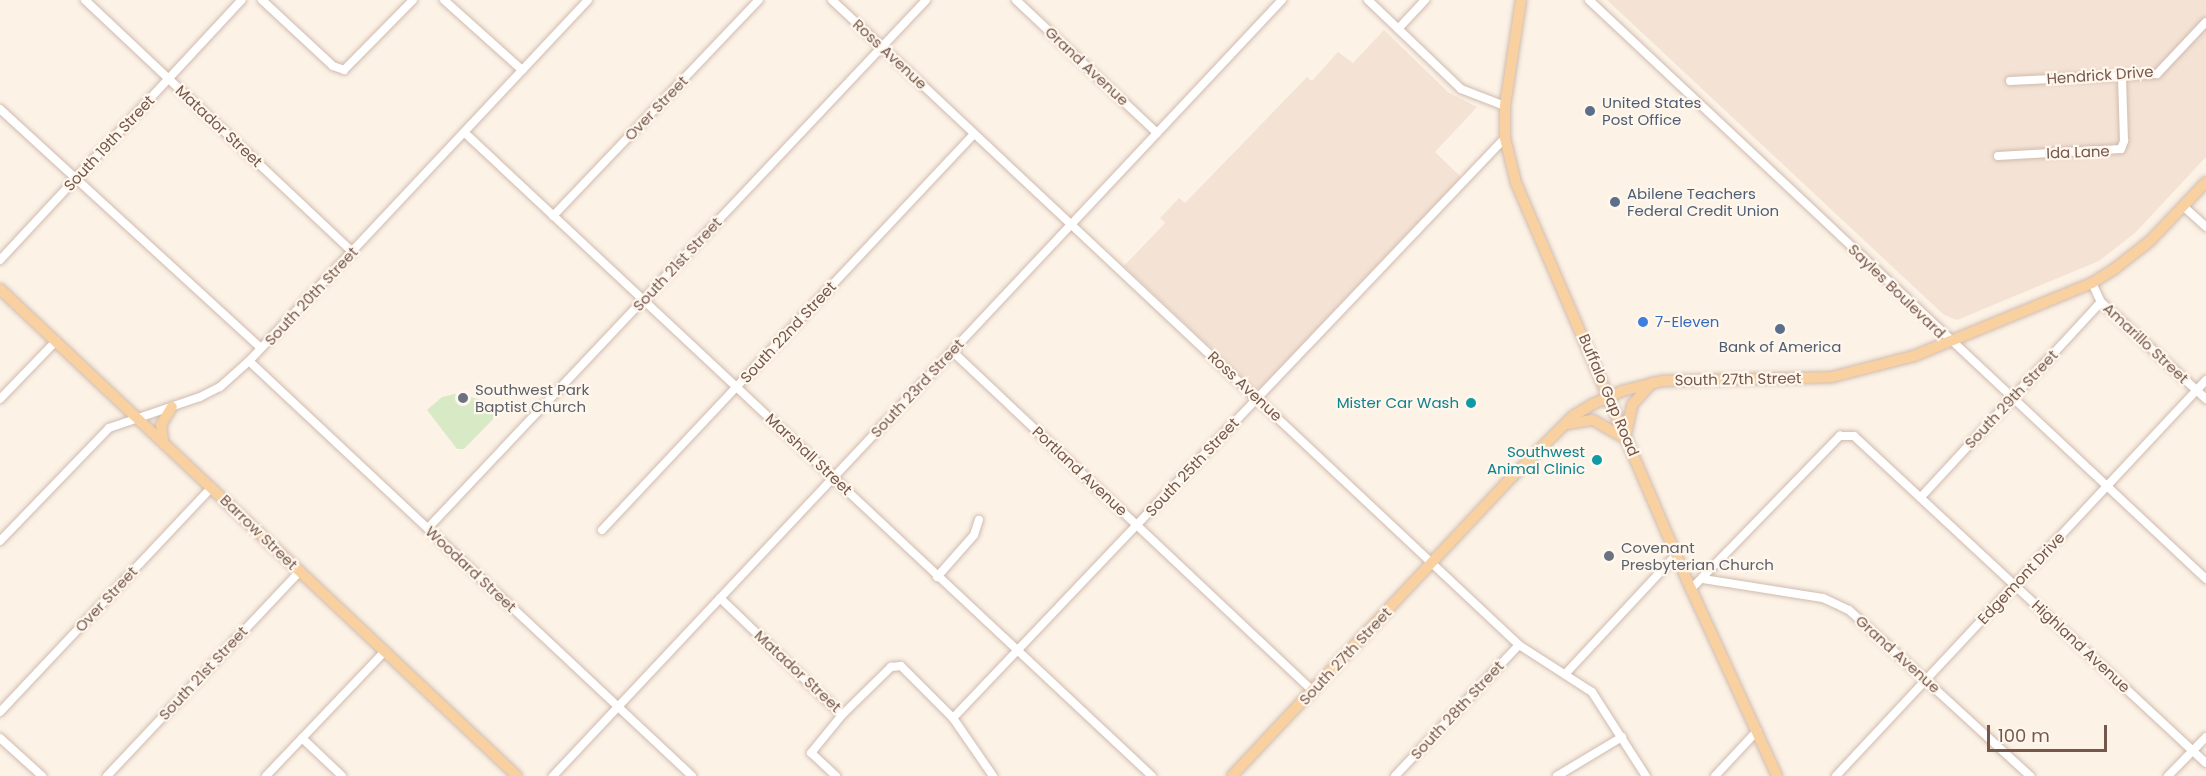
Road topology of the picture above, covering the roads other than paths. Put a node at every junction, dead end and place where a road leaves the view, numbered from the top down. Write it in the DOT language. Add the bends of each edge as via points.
graph roads {
  1 [pos="85,0"];
  2 [pos="243,0"];
  3 [pos="262,0"];
  4 [pos="413,0"];
  5 [pos="444,0"];
  6 [pos="588,0"];
  7 [pos="759,0"];
  8 [pos="832,0"];
  9 [pos="926,0"];
  10 [pos="1016,0"];
  11 [pos="1282,0"];
  12 [pos="1368,0"];
  13 [pos="1425,0"];
  14 [pos="1521,0"];
  15 [pos="1589,0"];
  16 [pos="2206,22"];
  17 [pos="1398,29"];
  18 [pos="882,46"];
  19 [pos="522,70"];
  20 [pos="2122,76"];
  21 [pos="169,79"];
  22 [pos="2010,81"];
  23 [pos="1505,105"];
  24 [pos="0,109"];
  25 [pos="465,133"];
  26 [pos="1157,133"];
  27 [pos="974,134"];
  28 [pos="1505,138"];
  29 [pos="1998,156"];
  30 [pos="77,177"];
  31 [pos="2206,182"];
  32 [pos="2183,206"];
  33 [pos="554,216"];
  34 [pos="1072,224"];
  35 [pos="2206,227"];
  36 [pos="352,252"];
  37 [pos="0,260"];
  38 [pos="2092,283"];
  39 [pos="0,289"];
  40 [pos="643,299"];
  41 [pos="2101,302"];
  42 [pos="1948,340"];
  43 [pos="56,341"];
  44 [pos="261,348"];
  45 [pos="952,351"];
  46 [pos="249,361"];
  47 [pos="2206,380"];
  48 [pos="1653,383"];
  49 [pos="736,386"];
  50 [pos="2197,390"];
  51 [pos="1609,395"];
  52 [pos="1258,398"];
  53 [pos="0,399"];
  54 [pos="2011,399"];
  55 [pos="2206,399"];
  56 [pos="172,407"];
  57 [pos="135,416"];
  58 [pos="1564,425"];
  59 [pos="1628,439"];
  60 [pos="163,442"];
  61 [pos="833,477"];
  62 [pos="212,487"];
  63 [pos="2106,487"];
  64 [pos="1921,496"];
  65 [pos="979,520"];
  66 [pos="1138,525"];
  67 [pos="428,528"];
  68 [pos="602,530"];
  69 [pos="0,541"];
  70 [pos="1677,554"];
  71 [pos="1432,563"];
  72 [pos="300,570"];
  73 [pos="937,577"];
  74 [pos="1703,579"];
  75 [pos="2206,579"];
  76 [pos="2016,585"];
  77 [pos="1691,589"];
  78 [pos="720,598"];
  79 [pos="1519,645"];
  80 [pos="1017,649"];
  81 [pos="385,651"];
  82 [pos="1567,672"];
  83 [pos="1926,679"];
  84 [pos="1313,691"];
  85 [pos="618,706"];
  86 [pos="0,712"];
  87 [pos="842,715"];
  88 [pos="954,718"];
  89 [pos="1757,731"];
  90 [pos="1622,737"];
  91 [pos="2206,737"];
  92 [pos="0,738"];
  93 [pos="302,738"];
  94 [pos="2193,751"];
  95 [pos="2206,763"];
  96 [pos="42,776"];
  97 [pos="107,776"];
  98 [pos="266,776"];
  99 [pos="342,776"];
  100 [pos="517,776"];
  101 [pos="553,776"];
  102 [pos="692,776"];
  103 [pos="836,776"];
  104 [pos="993,776"];
  105 [pos="1152,776"];
  106 [pos="1232,776"];
  107 [pos="1395,776"];
  108 [pos="1557,776"];
  109 [pos="1646,776"];
  110 [pos="1715,776"];
  111 [pos="1777,776"];
  112 [pos="1836,776"];
  113 [pos="2030,776"];
  114 [pos="2168,776"];
  1 -- 21 [label="street, Matador Street"];
  2 -- 21 [label="street, South 19th Street"];
  3 -- 4 [label="street" via="333,66 344,70"];
  5 -- 19 [label="street"];
  6 -- 19 [label="street, South 20th Street"];
  7 -- 33 [label="street, Over Street"];
  8 -- 18 [label="street, Ross Avenue"];
  9 -- 18 [label="street, South 21st Street"];
  10 -- 26 [label="street, Grand Avenue"];
  11 -- 26 [label="street, South 23rd Street"];
  12 -- 17 [label="street"];
  13 -- 17 [label="street"];
  14 -- 23 [label="main road, Buffalo Gap Road"];
  15 -- 42 [label="street, Sayles Boulevard"];
  16 -- 20 [label="street, Hendrick Drive" via="2157,74"];
  17 -- 23 [label="street" via="1461,89"];
  18 -- 27 [label="street, Ross Avenue"];
  18 -- 40 [label="street, South 21st Street"];
  19 -- 25 [label="street, South 20th Street"];
  20 -- 22 [label="street, Hendrick Drive"];
  20 -- 29 [label="street, Ida Lane" via="2121,149"];
  21 -- 30 [label="street, South 19th Street"];
  21 -- 36 [label="street, Matador Street"];
  23 -- 28 [label="main road, Buffalo Gap Road"];
  24 -- 30 [label="street"];
  25 -- 33 [label="street, Marshall Street"];
  25 -- 36 [label="street, South 20th Street"];
  26 -- 34 [label="street, South 23rd Street"];
  27 -- 34 [label="street, Ross Avenue"];
  27 -- 49 [label="street, South 22nd Street"];
  28 -- 51 [label="main road, Buffalo Gap Road" via="1516,183"];
  28 -- 52 [label="street, South 25th Street"];
  30 -- 37 [label="street, South 19th Street"];
  30 -- 44 [label="street"];
  31 -- 32 [label="main road, South 27th Street"];
  32 -- 35 [label="street"];
  32 -- 38 [label="main road, South 27th Street" via="2131,257"];
  33 -- 40 [label="street, Marshall Street"];
  34 -- 45 [label="street, South 23rd Street"];
  34 -- 52 [label="street, Ross Avenue"];
  36 -- 44 [label="street, South 20th Street"];
  38 -- 41 [label="street, Amarillo Street"];
  38 -- 42 [label="main road, South 27th Street"];
  39 -- 43 [label="main road, Barrow Street"];
  40 -- 49 [label="street, Marshall Street"];
  40 -- 67 [label="street, South 21st Street"];
  41 -- 50 [label="street, Amarillo Street"];
  41 -- 54 [label="street, South 29th Street"];
  42 -- 48 [label="main road, South 27th Street" via="1878,368 1832,377 1698,378"];
  42 -- 54 [label="street, Sayles Boulevard"];
  43 -- 53 [label="street"];
  43 -- 57 [label="main road, Barrow Street"];
  44 -- 46 [label="street, South 20th Street"];
  45 -- 61 [label="street, South 23rd Street"];
  45 -- 66 [label="street, Portland Avenue"];
  46 -- 56 [label="street, South 20th Street" via="220,387"];
  46 -- 67 [label="street, Woodard Street"];
  47 -- 50 [label="street, Edgemont Drive"];
  48 -- 51 [label="main road, South 27th Street"];
  48 -- 59 [label="main road" via="1632,405"];
  49 -- 61 [label="street, Marshall Street"];
  49 -- 68 [label="street, South 22nd Street"];
  50 -- 55 [label="street, Amarillo Street"];
  50 -- 63 [label="street, Edgemont Drive"];
  51 -- 58 [label="main road, South 27th Street"];
  51 -- 59 [label="main road, Buffalo Gap Road"];
  52 -- 66 [label="street, South 25th Street"];
  52 -- 71 [label="street, Ross Avenue"];
  54 -- 63 [label="street, Sayles Boulevard"];
  54 -- 64 [label="street, South 29th Street"];
  56 -- 57 [label="street, South 20th Street"];
  56 -- 60 [label="main road" via="160,425"];
  57 -- 60 [label="main road, Barrow Street"];
  57 -- 69 [label="street, South 20th Street" via="109,428 97,439"];
  58 -- 59 [label="main road" via="1593,420"];
  58 -- 71 [label="main road, South 27th Street"];
  59 -- 70 [label="main road, Buffalo Gap Road"];
  60 -- 62 [label="main road, Barrow Street"];
  61 -- 73 [label="street, Marshall Street"];
  61 -- 78 [label="street, South 23rd Street"];
  62 -- 72 [label="main road, Barrow Street"];
  62 -- 86 [label="street, Over Street"];
  63 -- 75 [label="street, Sayles Boulevard"];
  63 -- 76 [label="street, Edgemont Drive"];
  64 -- 74 [label="street, Highland Avenue" via="1861,440 1849,434 1840,436"];
  64 -- 76 [label="street, Highland Avenue"];
  65 -- 73 [label="street" via="974,535"];
  66 -- 80 [label="street, South 25th Street"];
  66 -- 84 [label="street, Portland Avenue"];
  67 -- 85 [label="street, Woodard Street"];
  70 -- 77 [label="main road, Buffalo Gap Road"];
  70 -- 82 [label="street"];
  71 -- 79 [label="street, Ross Avenue"];
  71 -- 84 [label="main road, South 27th Street"];
  72 -- 81 [label="main road, Barrow Street"];
  72 -- 97 [label="street, South 21st Street"];
  73 -- 80 [label="street, Marshall Street"];
  74 -- 77 [label="street"];
  74 -- 83 [label="street, Grand Avenue" via="1836,603 1861,619"];
  76 -- 83 [label="street, Edgemont Drive"];
  76 -- 94 [label="street, Highland Avenue"];
  77 -- 89 [label="main road, Buffalo Gap Road"];
  78 -- 85 [label="street, South 23rd Street"];
  78 -- 87 [label="street, Matador Street"];
  79 -- 82 [label="street, Ross Avenue"];
  79 -- 107 [label="street, South 28th Street"];
  80 -- 88 [label="street, South 25th Street"];
  80 -- 105 [label="street, Marshall Street"];
  81 -- 93 [label="street"];
  81 -- 100 [label="main road, Barrow Street"];
  82 -- 90 [label="street, Ross Avenue" via="1592,692"];
  83 -- 112 [label="street, Edgemont Drive"];
  83 -- 113 [label="street, Grand Avenue"];
  84 -- 106 [label="main road, South 27th Street"];
  85 -- 101 [label="street, South 23rd Street"];
  85 -- 102 [label="street, Woodard Street"];
  87 -- 88 [label="street, Matador Street" via="891,667 901,666"];
  87 -- 103 [label="street" via="811,753"];
  88 -- 104 [label="street"];
  89 -- 110 [label="street"];
  89 -- 111 [label="main road, Buffalo Gap Road"];
  90 -- 108 [label="street"];
  90 -- 109 [label="street, Ross Avenue"];
  91 -- 94 [label="street"];
  92 -- 96 [label="street"];
  93 -- 98 [label="street"];
  93 -- 99 [label="street"];
  94 -- 95 [label="street, Highland Avenue"];
  94 -- 114 [label="street"];
}
